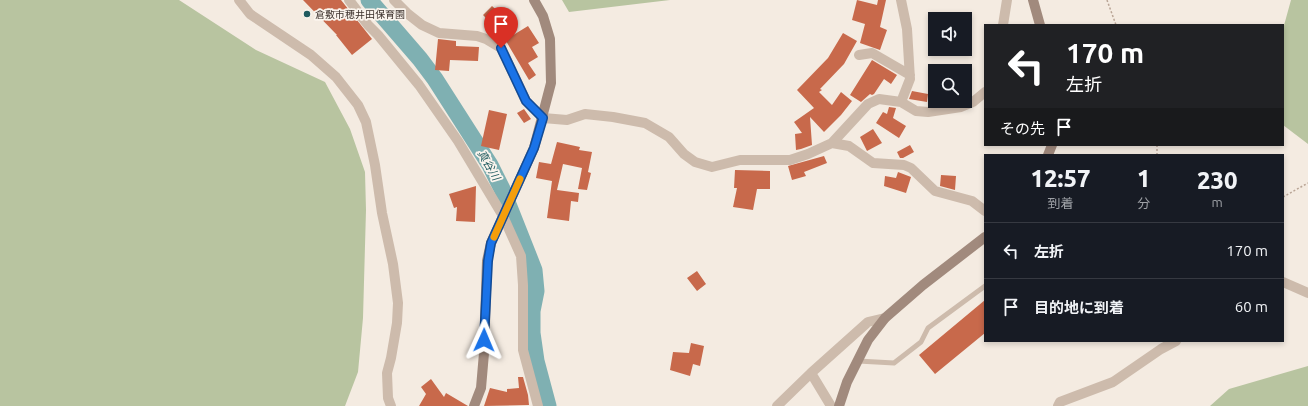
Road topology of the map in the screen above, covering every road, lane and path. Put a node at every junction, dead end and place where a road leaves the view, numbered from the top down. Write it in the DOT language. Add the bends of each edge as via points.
graph roads {
  1 [pos="239,0"];
  2 [pos="349,0"];
  3 [pos="394,0"];
  4 [pos="534,0"];
  5 [pos="901,0"];
  6 [pos="1007,0"];
  7 [pos="1032,0"];
  8 [pos="1107,0"];
  9 [pos="1003,24"];
  10 [pos="1040,24"];
  11 [pos="1116,24"];
  12 [pos="859,55"];
  13 [pos="910,76"];
  14 [pos="984,93"];
  15 [pos="901,102"];
  16 [pos="543,118"];
  17 [pos="832,143"];
  18 [pos="1308,183"];
  19 [pos="1284,196"];
  20 [pos="984,210"];
  21 [pos="505,213"];
  22 [pos="984,238"];
  23 [pos="1284,282"];
  24 [pos="984,287"];
  25 [pos="1308,293"];
  26 [pos="885,318"];
  27 [pos="1174,342"];
  28 [pos="858,361"];
  29 [pos="811,372"];
  30 [pos="391,406"];
  31 [pos="474,406"];
  32 [pos="538,406"];
  33 [pos="777,406"];
  34 [pos="830,406"];
  35 [pos="839,406"];
  36 [pos="1058,406"];
  1 -- 30 [label="street" via="250,14 311,55 336,77 358,105 366,122 393,264 398,304 397,323 387,373 388,398"];
  2 -- 21 [label="street" via="419,85"];
  3 -- 16 [label="street" via="422,25 439,33 478,36 501,48 526,101"];
  4 -- 16 [label="street" via="543,16 550,39 551,83"];
  5 -- 13 [label="street" via="907,29"];
  6 -- 9 [label="street"];
  7 -- 10 [label="street"];
  8 -- 11 [label="path"];
  12 -- 13 [label="street" via="872,53"];
  13 -- 15 [label="street"];
  14 -- 15 [label="street" via="973,102 961,107 928,112 916,111"];
  15 -- 17 [label="street" via="879,99 868,104"];
  16 -- 17 [label="street" via="566,120 585,114 645,123 669,137 695,162 712,167 740,160 790,160"];
  16 -- 21 [label="street" via="534,148"];
  17 -- 20 [label="street" via="850,146 873,163 904,165 911,168 936,191 972,201"];
  18 -- 19 [label="path"];
  21 -- 31 [label="street" via="491,243 488,261 481,388"];
  21 -- 32 [label="street" via="521,256 523,350"];
  22 -- 26 [label="street"];
  23 -- 25 [label="street"];
  24 -- 28 [label="lane" via="928,328 921,342 894,363"];
  26 -- 28 [label="street" via="868,340"];
  26 -- 29 [label="street" via="868,322"];
  27 -- 36 [label="street" via="1113,382 1060,402"];
  28 -- 35 [label="street"];
  29 -- 33 [label="street"];
  29 -- 34 [label="street"];
}
